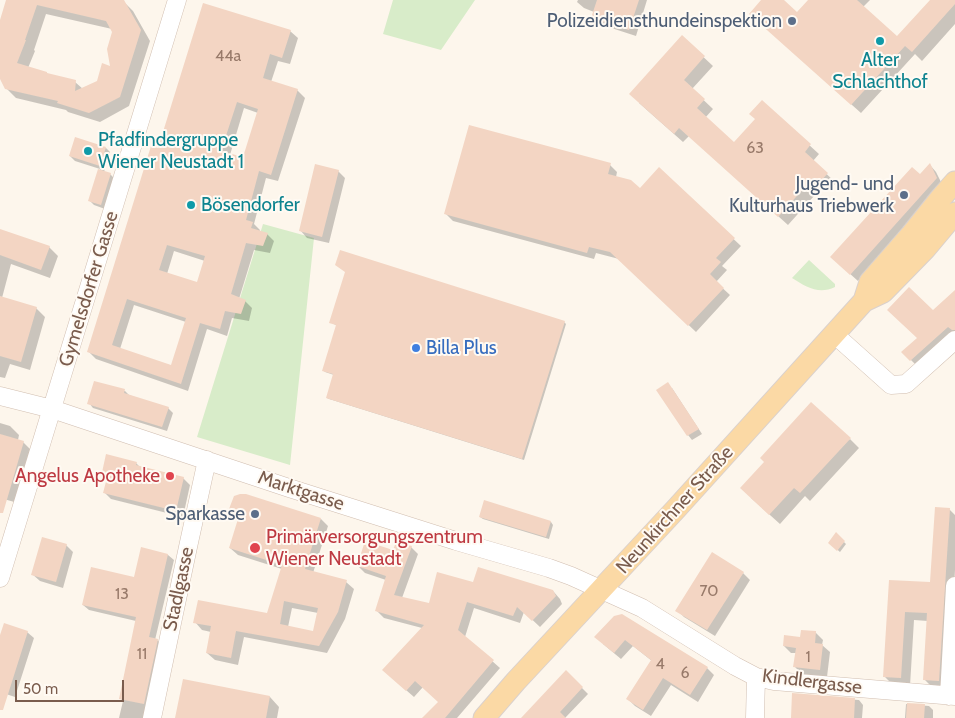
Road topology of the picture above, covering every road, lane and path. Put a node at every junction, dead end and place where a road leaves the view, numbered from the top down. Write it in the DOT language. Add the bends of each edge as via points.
graph roads {
  1 [pos="177,0"];
  2 [pos="955,182"];
  3 [pos="955,213"];
  4 [pos="864,301"];
  5 [pos="834,334"];
  6 [pos="955,340"];
  7 [pos="0,396"];
  8 [pos="52,409"];
  9 [pos="207,460"];
  10 [pos="0,578"];
  11 [pos="955,586"];
  12 [pos="601,590"];
  13 [pos="756,677"];
  14 [pos="952,696"];
  15 [pos="152,718"];
  16 [pos="484,718"];
  17 [pos="755,718"];
  1 -- 8 [label="street, Gymelsdorfer Gasse"];
  2 -- 4 [label="main road, Neunkirchner Straße" via="870,282"];
  3 -- 4 [label="main road, Neunkirchner Straße" via="883,292"];
  4 -- 5 [label="main road, Neunkirchner Straße"];
  5 -- 6 [label="street" via="891,386 906,384"];
  5 -- 12 [label="main road, Neunkirchner Straße"];
  7 -- 8 [label="street, Marktgasse"];
  8 -- 9 [label="street, Marktgasse"];
  8 -- 10 [label="street, Gymelsdorfer Gasse"];
  9 -- 12 [label="street, Marktgasse" via="549,568"];
  9 -- 15 [label="street, Stadlgasse"];
  11 -- 14 [label="street"];
  12 -- 13 [label="street, Kindlergasse" via="642,608"];
  12 -- 16 [label="main road, Neunkirchner Straße"];
  13 -- 14 [label="street, Kindlergasse"];
  13 -- 17 [label="street"];
}
